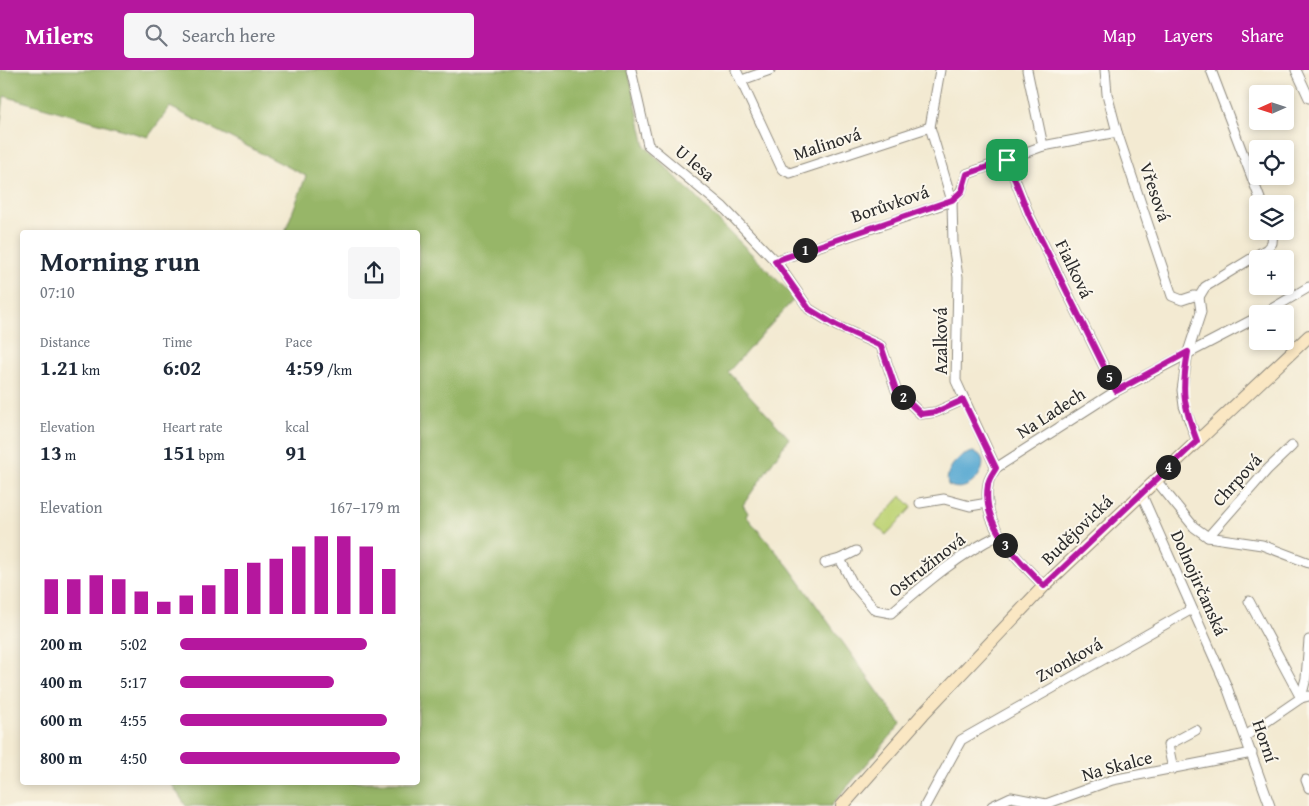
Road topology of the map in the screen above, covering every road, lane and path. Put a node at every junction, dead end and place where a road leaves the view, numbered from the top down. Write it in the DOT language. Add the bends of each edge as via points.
graph roads {
  1 [pos="632,70"];
  2 [pos="736,70"];
  3 [pos="770,70"];
  4 [pos="940,70"];
  5 [pos="1027,70"];
  6 [pos="1105,70"];
  7 [pos="1211,70"];
  8 [pos="1296,70"];
  9 [pos="742,80"];
  10 [pos="1309,98"];
  11 [pos="930,126"];
  12 [pos="1117,132"];
  13 [pos="1043,146"];
  14 [pos="1007,160"];
  15 [pos="1259,195"];
  16 [pos="952,200"];
  17 [pos="1272,240"];
  18 [pos="775,261"];
  19 [pos="1309,287"];
  20 [pos="1199,297"];
  21 [pos="1278,305"];
  22 [pos="1249,322"];
  23 [pos="1309,336"];
  24 [pos="1188,352"];
  25 [pos="1116,391"];
  26 [pos="963,400"];
  27 [pos="1197,441"];
  28 [pos="1292,446"];
  29 [pos="996,468"];
  30 [pos="1155,480"];
  31 [pos="1141,493"];
  32 [pos="920,503"];
  33 [pos="988,503"];
  34 [pos="999,535"];
  35 [pos="1208,536"];
  36 [pos="856,551"];
  37 [pos="840,559"];
  38 [pos="825,563"];
  39 [pos="1309,563"];
  40 [pos="1044,586"];
  41 [pos="1249,601"];
  42 [pos="1192,609"];
  43 [pos="1309,640"];
  44 [pos="1227,686"];
  45 [pos="1305,697"];
  46 [pos="1196,730"];
  47 [pos="1247,735"];
  48 [pos="1252,753"];
  49 [pos="1173,769"];
  50 [pos="842,806"];
  51 [pos="925,806"];
  52 [pos="992,806"];
  53 [pos="1270,806"];
  1 -- 18 [label="street, U lesa" via="648,145 723,207"];
  2 -- 9 [label="street, Malinová"];
  3 -- 9 [label="street"];
  4 -- 11 [label="street, Azalková"];
  5 -- 13 [label="street"];
  6 -- 12 [label="street, Vřesová" via="1107,94"];
  7 -- 15 [label="street"];
  8 -- 10 [label="street"];
  9 -- 11 [label="street, Malinová" via="782,169 790,173"];
  11 -- 16 [label="street, Azalková"];
  12 -- 13 [label="street, Borůvková"];
  12 -- 20 [label="street, Vřesová" via="1172,296 1182,300"];
  13 -- 14 [label="street, Borůvková"];
  14 -- 16 [label="street, Borůvková" via="967,174 962,191"];
  14 -- 25 [label="street, Fialková" via="1029,215"];
  16 -- 18 [label="street, Borůvková"];
  16 -- 26 [label="street, Azalková" via="952,244 958,277 956,381"];
  17 -- 20 [label="street" via="1267,249 1205,287"];
  18 -- 26 [label="street, U lesa" via="809,309 881,346 896,390 921,414 936,412"];
  19 -- 21 [label="street"];
  20 -- 24 [label="street" via="1201,312"];
  22 -- 24 [label="street, Na Ladech"];
  23 -- 27 [label="main road, Budějovická"];
  24 -- 25 [label="street, Na Ladech"];
  24 -- 27 [label="street" via="1182,390 1184,406"];
  25 -- 29 [label="street, Na Ladech"];
  26 -- 29 [label="street, Azalková"];
  27 -- 30 [label="main road, Budějovická"];
  28 -- 35 [label="street, Chrpová" via="1266,470"];
  29 -- 33 [label="street" via="988,483"];
  30 -- 31 [label="main road, Budějovická"];
  30 -- 35 [label="street" via="1194,527"];
  31 -- 40 [label="main road, Budějovická"];
  31 -- 42 [label="street, Dolnojirčanská"];
  32 -- 33 [label="street" via="944,499 970,506"];
  33 -- 34 [label="street"];
  34 -- 37 [label="street, Ostružinová" via="962,555 892,613 875,610 853,584"];
  34 -- 40 [label="street" via="1006,547"];
  35 -- 39 [label="street" via="1262,545"];
  36 -- 37 [label="street"];
  37 -- 38 [label="street"];
  40 -- 50 [label="main road, Budějovická" via="923,714"];
  41 -- 45 [label="street"];
  42 -- 44 [label="street, Dolnojirčanská"];
  42 -- 51 [label="street, Zvonková" via="961,740"];
  43 -- 45 [label="street"];
  44 -- 47 [label="street, Horní"];
  45 -- 47 [label="street"];
  46 -- 49 [label="street" via="1168,745"];
  47 -- 48 [label="street, Horní"];
  48 -- 49 [label="street, Na Skalce"];
  48 -- 53 [label="street, Horní"];
  49 -- 52 [label="street, Na Skalce" via="1112,780 1046,804 1011,797"];
}
